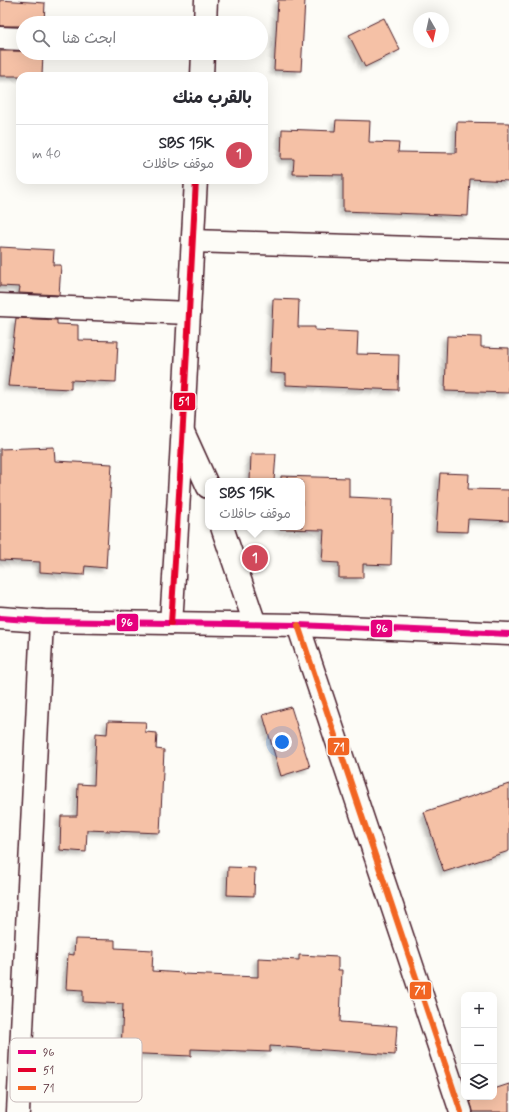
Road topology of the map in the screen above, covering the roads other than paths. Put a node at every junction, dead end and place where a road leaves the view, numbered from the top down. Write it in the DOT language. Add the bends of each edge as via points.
graph roads {
  1 [pos="206,0"];
  2 [pos="205,16"];
  3 [pos="0,38"];
  4 [pos="16,39"];
  5 [pos="203,60"];
  6 [pos="202,72"];
  7 [pos="196,184"];
  8 [pos="193,241"];
  9 [pos="509,251"];
  10 [pos="0,305"];
  11 [pos="189,313"];
  12 [pos="182,429"];
  13 [pos="205,480"];
  14 [pos="223,530"];
  15 [pos="0,618"];
  16 [pos="42,621"];
  17 [pos="171,623"];
  18 [pos="255,624"];
  19 [pos="298,625"];
  20 [pos="509,634"];
  21 [pos="22,1038"];
  22 [pos="18,1102"];
  23 [pos="18,1112"];
  24 [pos="460,1112"];
  1 -- 2 [label="street"];
  3 -- 4 [label="street"];
  5 -- 6 [label="street"];
  7 -- 8 [label="street"];
  8 -- 9 [label="street"];
  8 -- 11 [label="street"];
  10 -- 11 [label="street"];
  11 -- 12 [label="street"];
  12 -- 13 [label="street"];
  12 -- 17 [label="street"];
  14 -- 18 [label="street"];
  15 -- 16 [label="street"];
  16 -- 17 [label="street"];
  16 -- 21 [label="street"];
  17 -- 18 [label="street"];
  18 -- 19 [label="street"];
  19 -- 20 [label="street"];
  19 -- 24 [label="street"];
  22 -- 23 [label="street"];
}
